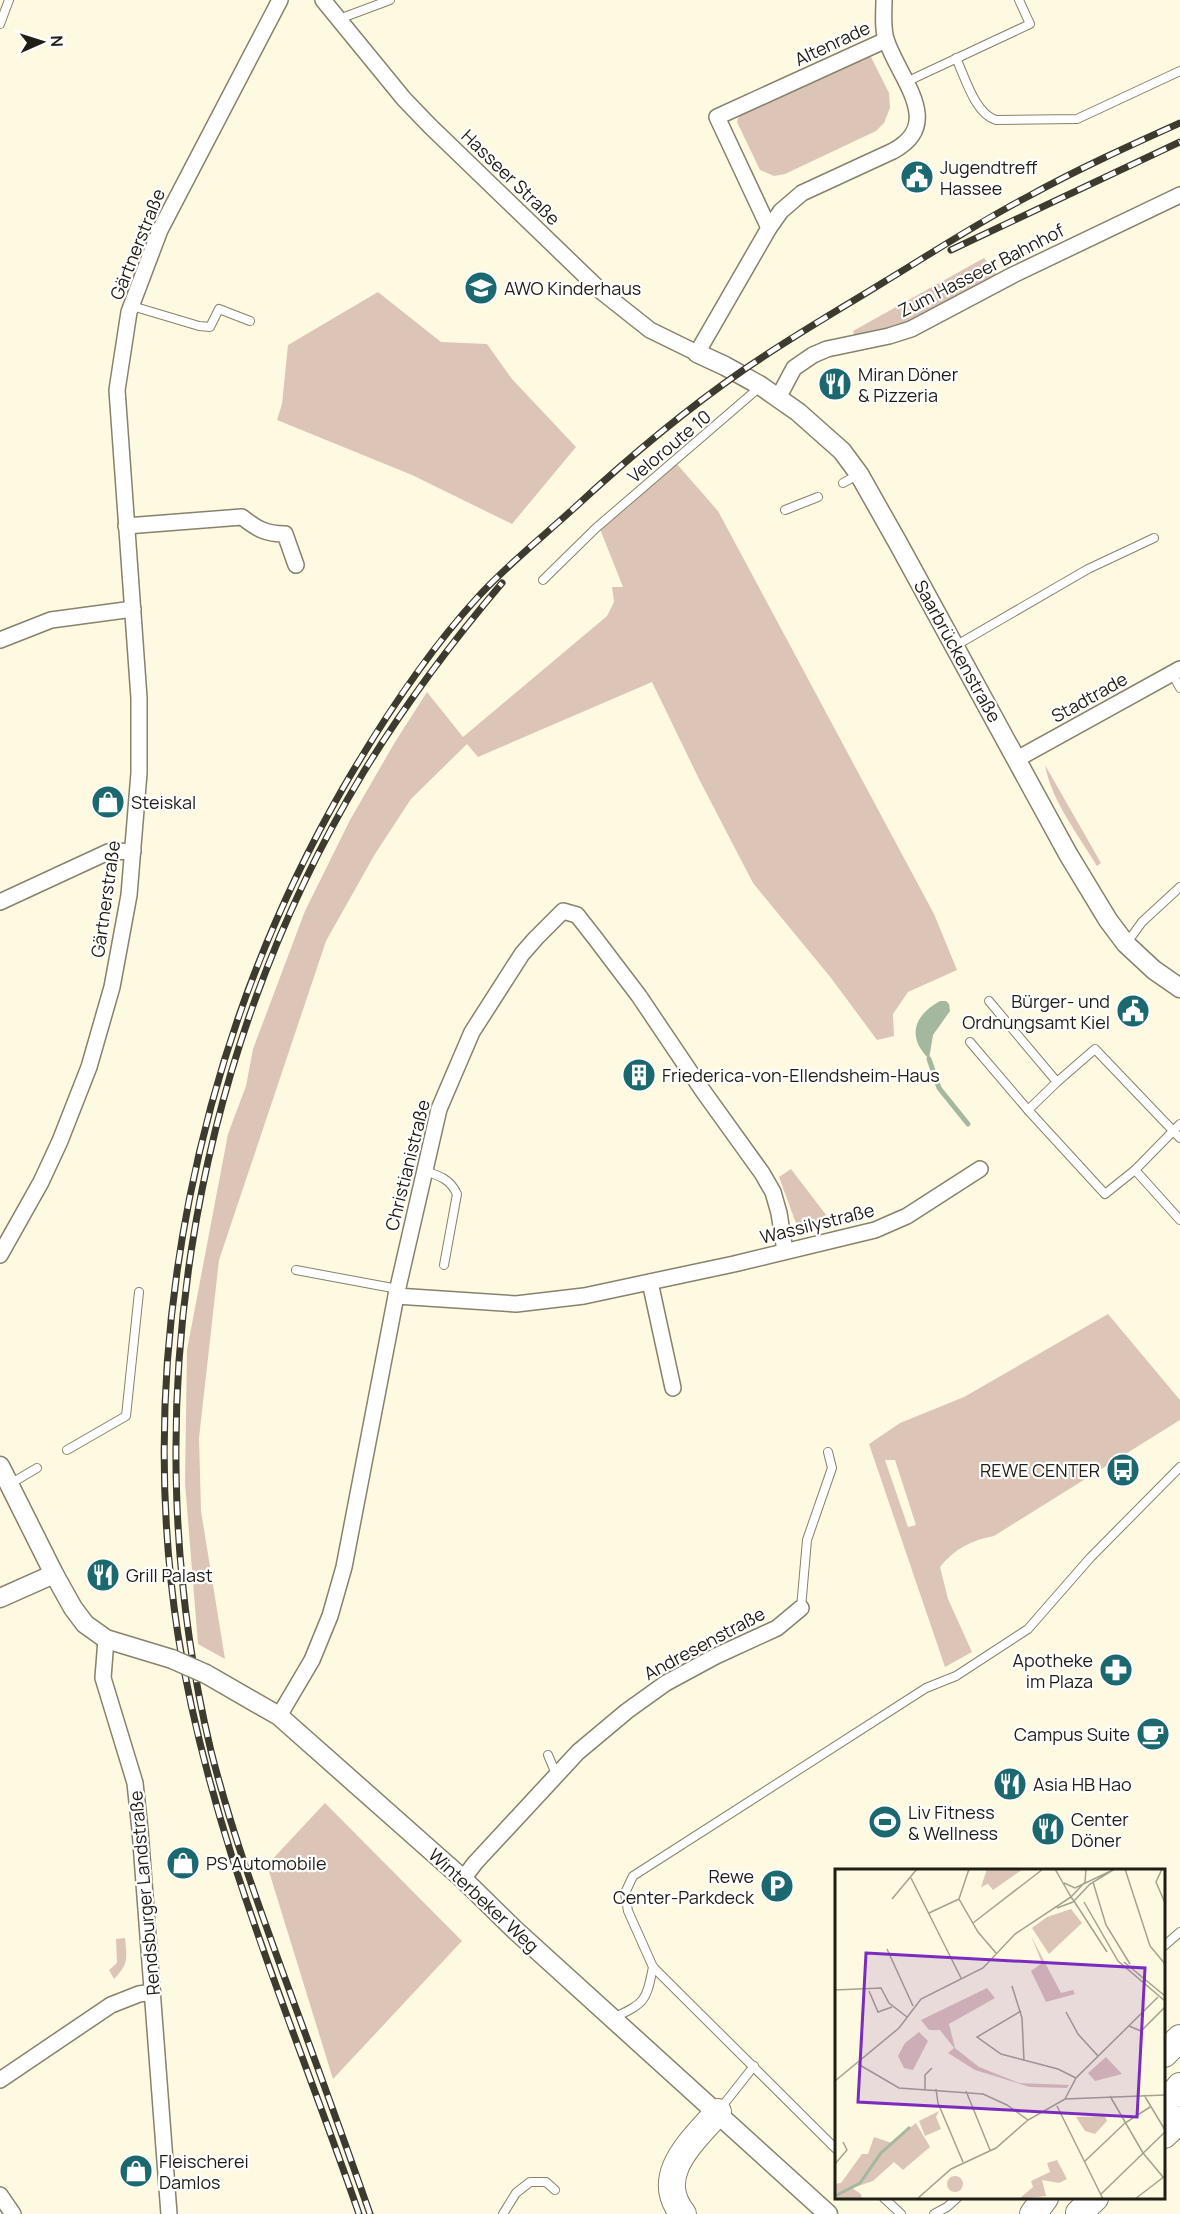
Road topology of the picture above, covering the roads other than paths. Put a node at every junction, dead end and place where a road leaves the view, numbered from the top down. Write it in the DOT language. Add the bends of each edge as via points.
graph roads {
  1 [pos="9,0"];
  2 [pos="280,0"];
  3 [pos="323,0"];
  4 [pos="390,0"];
  5 [pos="884,0"];
  6 [pos="1019,0"];
  7 [pos="339,19"];
  8 [pos="0,24"];
  9 [pos="886,40"];
  10 [pos="956,58"];
  11 [pos="1180,71"];
  12 [pos="905,82"];
  13 [pos="1180,195"];
  14 [pos="769,228"];
  15 [pos="132,306"];
  16 [pos="250,321"];
  17 [pos="697,353"];
  18 [pos="761,386"];
  19 [pos="778,398"];
  20 [pos="818,497"];
  21 [pos="785,510"];
  22 [pos="126,526"];
  23 [pos="1154,538"];
  24 [pos="296,566"];
  25 [pos="543,580"];
  26 [pos="133,609"];
  27 [pos="0,640"];
  28 [pos="955,646"];
  29 [pos="1176,671"];
  30 [pos="1180,688"];
  31 [pos="1017,759"];
  32 [pos="133,851"];
  33 [pos="1180,887"];
  34 [pos="0,902"];
  35 [pos="1126,944"];
  36 [pos="1180,988"];
  37 [pos="989,1001"];
  38 [pos="970,1042"];
  39 [pos="1057,1082"];
  40 [pos="1028,1110"];
  41 [pos="1180,1124"];
  42 [pos="1177,1135"];
  43 [pos="980,1168"];
  44 [pos="1135,1170"];
  45 [pos="425,1171"];
  46 [pos="1180,1220"];
  47 [pos="785,1251"];
  48 [pos="0,1255"];
  49 [pos="444,1265"];
  50 [pos="296,1270"];
  51 [pos="650,1282"];
  52 [pos="139,1292"];
  53 [pos="397,1293"];
  54 [pos="673,1388"];
  55 [pos="67,1450"];
  56 [pos="828,1452"];
  57 [pos="0,1466"];
  58 [pos="1180,1467"];
  59 [pos="37,1468"];
  60 [pos="10,1484"];
  61 [pos="54,1574"];
  62 [pos="0,1598"];
  63 [pos="801,1608"];
  64 [pos="106,1639"];
  65 [pos="279,1716"];
  66 [pos="548,1755"];
  67 [pos="556,1774"];
  68 [pos="463,1879"];
  69 [pos="1180,1932"];
  70 [pos="1165,1945"];
  71 [pos="653,1967"];
  72 [pos="153,1992"];
  73 [pos="614,2018"];
  74 [pos="1180,2038"];
  75 [pos="1165,2053"];
  76 [pos="754,2066"];
  77 [pos="0,2080"];
  78 [pos="1180,2086"];
  79 [pos="1165,2104"];
  80 [pos="718,2112"];
  81 [pos="1180,2120"];
  82 [pos="1165,2134"];
  83 [pos="835,2147"];
  84 [pos="555,2190"];
  85 [pos="0,2195"];
  86 [pos="885,2199"];
  87 [pos="956,2199"];
  88 [pos="1043,2199"];
  89 [pos="13,2214"];
  90 [pos="169,2214"];
  91 [pos="503,2214"];
  92 [pos="683,2214"];
  93 [pos="828,2214"];
  94 [pos="901,2214"];
  95 [pos="934,2214"];
  96 [pos="1033,2214"];
  1 -- 8 [label="lane"];
  2 -- 15 [label="street, Gärtnerstraße" via="160,230"];
  3 -- 7 [label="street, Hasseer Straße"];
  4 -- 7 [label="lane"];
  5 -- 9 [label="street"];
  6 -- 10 [label="lane" via="1030,24"];
  7 -- 17 [label="street, Hasseer Straße" via="430,126 602,292 650,330"];
  9 -- 12 [label="street, Altenrade"];
  9 -- 14 [label="street, Altenrade" via="717,117"];
  10 -- 11 [label="lane" via="980,111 996,120 1077,119"];
  10 -- 12 [label="lane"];
  12 -- 14 [label="street, Altenrade" via="919,117 907,144 802,193"];
  13 -- 19 [label="street, Zum Hasseer Bahnhof" via="911,329 813,355 794,368"];
  14 -- 17 [label="street, Altenrade"];
  15 -- 16 [label="lane" via="199,326 210,327 219,309"];
  15 -- 22 [label="street, Gärtnerstraße" via="117,390"];
  17 -- 18 [label="street, Saarbrückenstraße"];
  18 -- 19 [label="street, Saarbrückenstraße"];
  18 -- 25 [label="lane, Veloroute 10" via="596,528"];
  19 -- 28 [label="street, Saarbrückenstraße" via="842,451 851,478"];
  20 -- 21 [label="lane"];
  22 -- 24 [label="street" via="242,517 269,534 285,534"];
  22 -- 26 [label="street, Gärtnerstraße"];
  23 -- 28 [label="lane" via="1088,570"];
  26 -- 27 [label="street" via="51,620"];
  26 -- 32 [label="street, Gärtnerstraße" via="139,773"];
  28 -- 31 [label="street, Saarbrückenstraße"];
  29 -- 30 [label="lane"];
  29 -- 31 [label="street, Stadtrade"];
  31 -- 35 [label="street, Saarbrückenstraße" via="1068,854"];
  32 -- 34 [label="street" via="108,852"];
  32 -- 48 [label="street, Gärtnerstraße" via="112,987 89,1067 42,1182"];
  33 -- 35 [label="lane" via="1142,922"];
  35 -- 36 [label="street, Saarbrückenstraße"];
  37 -- 39 [label="lane"];
  38 -- 40 [label="lane"];
  39 -- 40 [label="lane"];
  39 -- 42 [label="lane" via="1095,1049"];
  40 -- 44 [label="lane" via="1105,1194"];
  41 -- 42 [label="lane"];
  42 -- 44 [label="lane"];
  43 -- 47 [label="street, Wassilystraße" via="907,1216 875,1230"];
  44 -- 46 [label="lane"];
  45 -- 47 [label="street, Christianistraße" via="439,1109 472,1032 522,954 563,911 577,915 602,947 762,1173 773,1192"];
  45 -- 49 [label="lane" via="443,1177 457,1194"];
  45 -- 53 [label="street, Christianistraße"];
  47 -- 51 [label="street, Wassilystraße"];
  50 -- 53 [label="lane"];
  51 -- 53 [label="street, Wassilystraße" via="584,1296 516,1304"];
  51 -- 54 [label="street"];
  52 -- 55 [label="lane" via="126,1416"];
  53 -- 65 [label="street, Christianistraße" via="344,1567 312,1660"];
  56 -- 63 [label="lane, Andresenstraße" via="832,1468 807,1540"];
  57 -- 60 [label="street"];
  58 -- 71 [label="lane" via="1090,1558 1028,1629 956,1676 926,1688 633,1876 625,1893 628,1911"];
  59 -- 60 [label="lane"];
  60 -- 61 [label="street"];
  61 -- 62 [label="street"];
  61 -- 64 [label="street" via="85,1624"];
  63 -- 67 [label="street, Andresenstraße" via="777,1628 655,1690"];
  64 -- 65 [label="street, Winterbeker Weg, bridge" via="206,1674"];
  64 -- 72 [label="street, Rendsburger Landstraße" via="102,1678 135,1783"];
  65 -- 68 [label="street, Winterbeker Weg"];
  66 -- 67 [label="lane"];
  67 -- 68 [label="street, Andresenstraße"];
  68 -- 73 [label="street, Winterbeker Weg"];
  69 -- 70 [label="lane"];
  71 -- 73 [label="lane" via="644,2001"];
  71 -- 76 [label="lane"];
  72 -- 77 [label="street" via="111,2004"];
  72 -- 90 [label="street, Rendsburger Landstraße"];
  73 -- 80 [label="street, Winterbeker Weg"];
  74 -- 75 [label="highway"];
  76 -- 80 [label="lane"];
  76 -- 83 [label="lane"];
  78 -- 79 [label="highway"];
  80 -- 92 [label="highway" via="680,2156 673,2174 672,2191"];
  80 -- 93 [label="street, Winterbeker Weg"];
  81 -- 82 [label="highway"];
  84 -- 91 [label="lane" via="546,2182 530,2182 516,2193"];
  85 -- 89 [label="street"];
  86 -- 94 [label="lane"];
  87 -- 95 [label="lane"];
  88 -- 96 [label="highway"];
}
